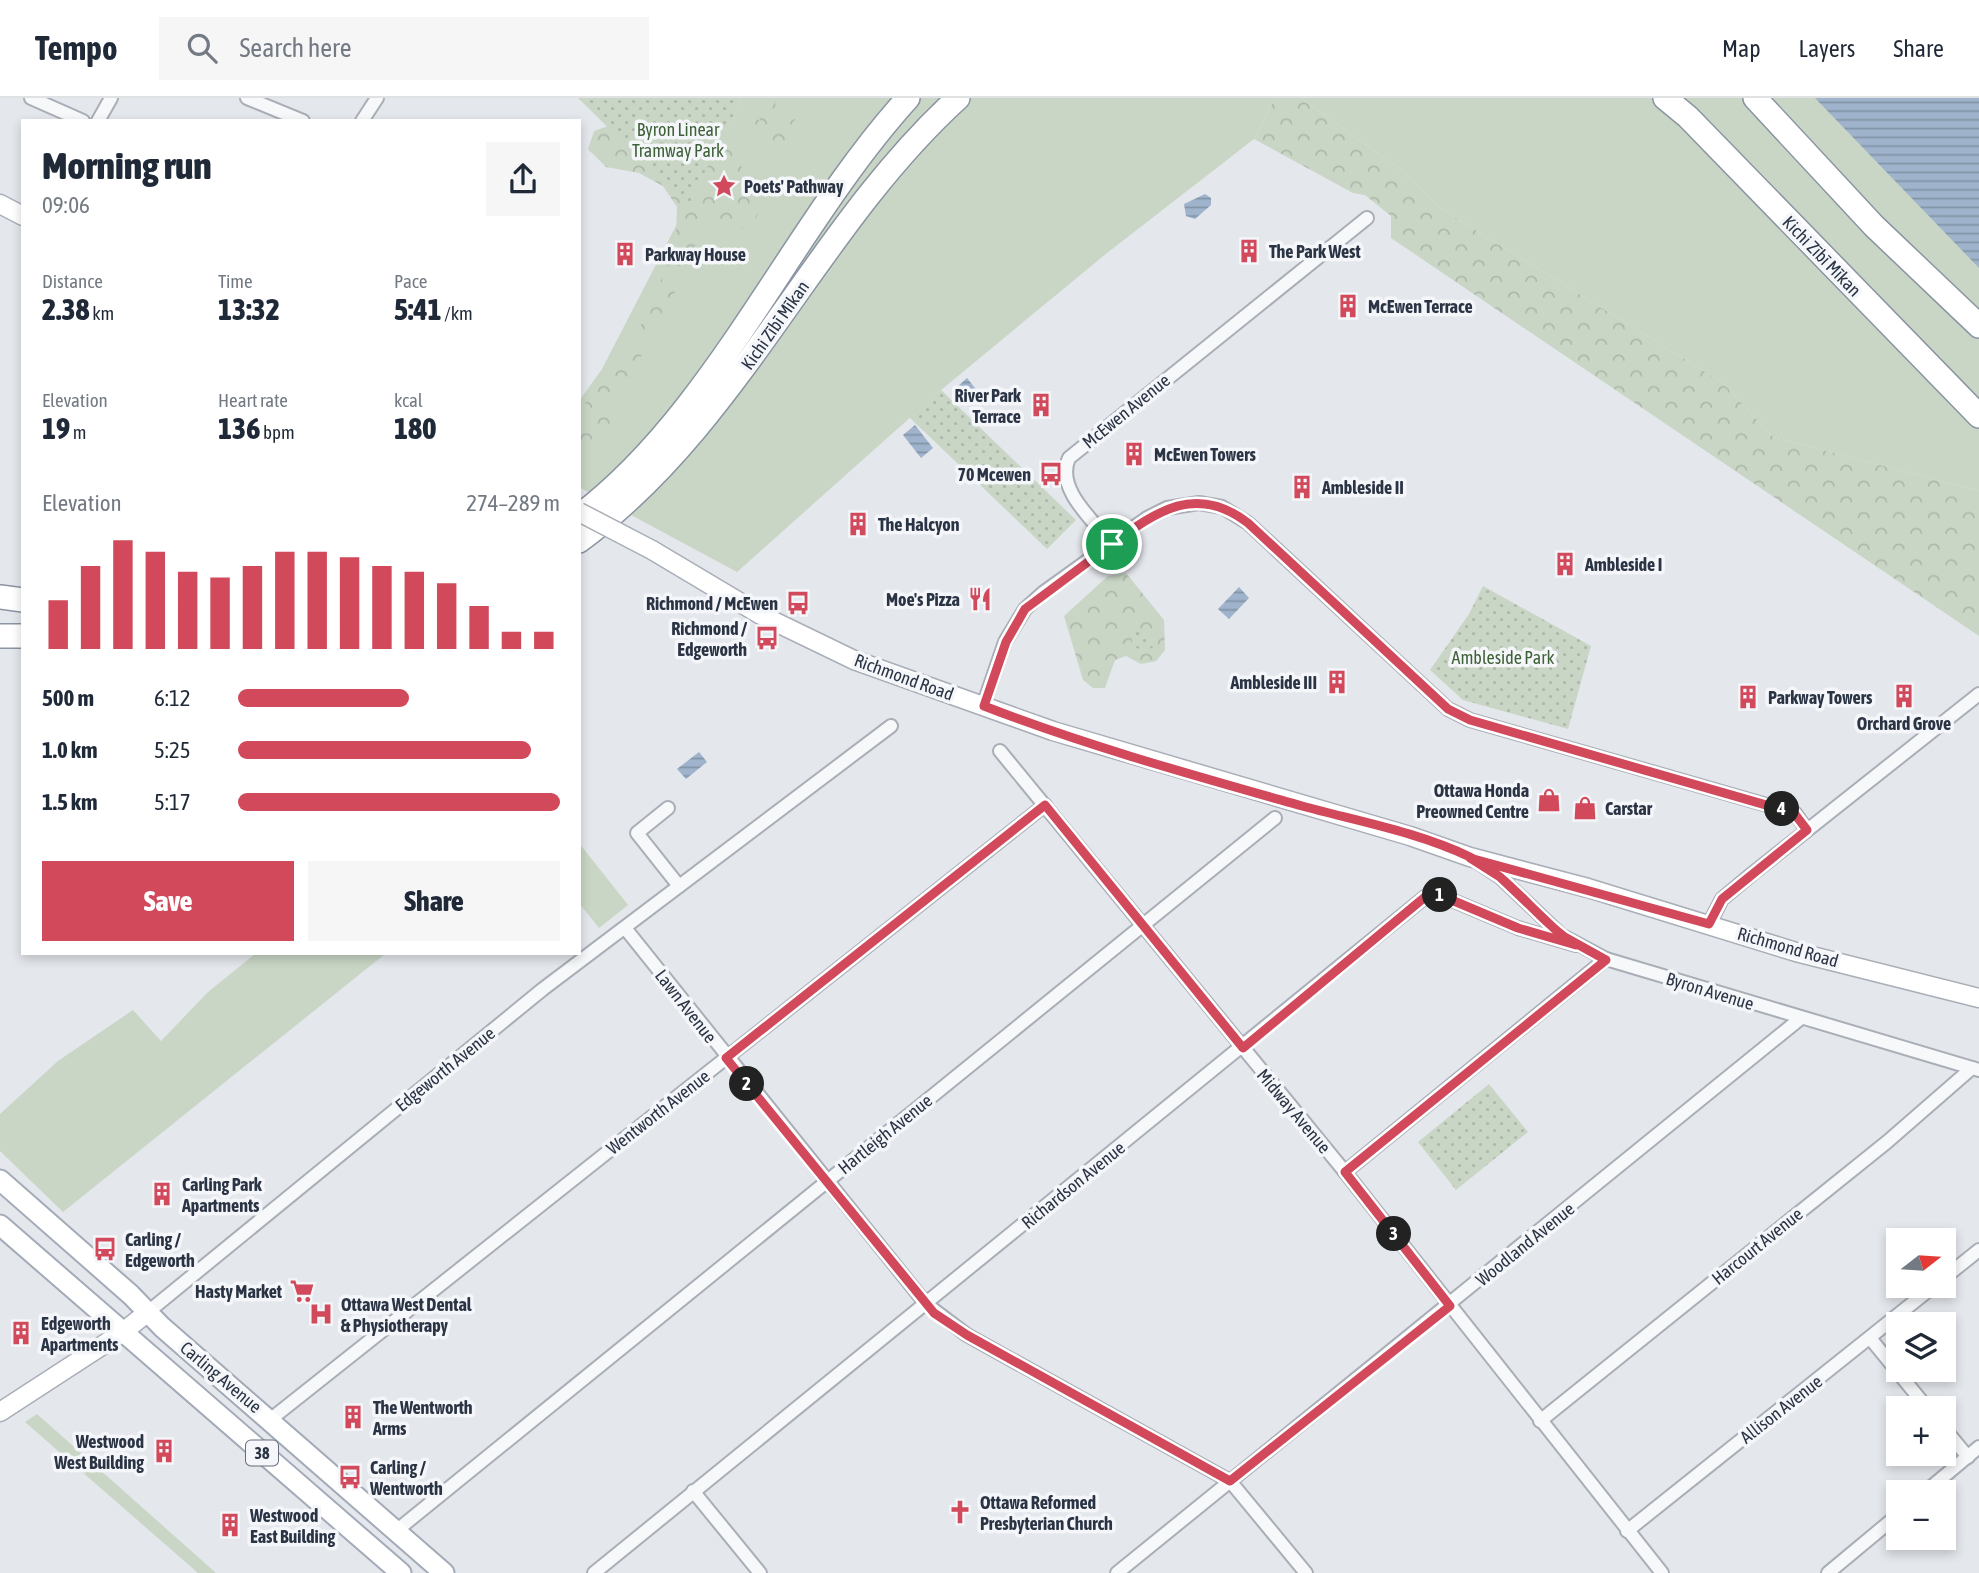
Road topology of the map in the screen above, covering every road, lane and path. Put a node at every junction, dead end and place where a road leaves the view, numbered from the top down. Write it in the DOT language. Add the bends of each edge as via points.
graph roads {
  1 [pos="31,98"];
  2 [pos="111,98"];
  3 [pos="247,98"];
  4 [pos="377,98"];
  5 [pos="908,98"];
  6 [pos="958,98"];
  7 [pos="1665,98"];
  8 [pos="1755,98"];
  9 [pos="78,119"];
  10 [pos="99,119"];
  11 [pos="298,119"];
  12 [pos="363,119"];
  13 [pos="0,204"];
  14 [pos="21,215"];
  15 [pos="1367,218"];
  16 [pos="1979,326"];
  17 [pos="1979,415"];
  18 [pos="581,512"];
  19 [pos="581,515"];
  20 [pos="581,539"];
  21 [pos="1112,544"];
  22 [pos="0,597"];
  23 [pos="21,600"];
  24 [pos="21,611"];
  25 [pos="0,612"];
  26 [pos="0,636"];
  27 [pos="21,636"];
  28 [pos="1979,694"];
  29 [pos="984,706"];
  30 [pos="891,726"];
  31 [pos="1000,751"];
  32 [pos="1045,805"];
  33 [pos="668,808"];
  34 [pos="1275,818"];
  35 [pos="1807,830"];
  36 [pos="1470,858"];
  37 [pos="678,886"];
  38 [pos="1709,924"];
  39 [pos="1142,925"];
  40 [pos="625,928"];
  41 [pos="1576,945"];
  42 [pos="1606,960"];
  43 [pos="1979,998"];
  44 [pos="1801,1018"];
  45 [pos="1243,1048"];
  46 [pos="726,1058"];
  47 [pos="1976,1069"];
  48 [pos="1345,1172"];
  49 [pos="0,1181"];
  50 [pos="826,1182"];
  51 [pos="0,1225"];
  52 [pos="1979,1250"];
  53 [pos="1956,1268"];
  54 [pos="1919,1298"];
  55 [pos="926,1304"];
  56 [pos="1450,1306"];
  57 [pos="148,1312"];
  58 [pos="123,1332"];
  59 [pos="1870,1338"];
  60 [pos="1917,1396"];
  61 [pos="0,1412"];
  62 [pos="271,1419"];
  63 [pos="1540,1421"];
  64 [pos="1956,1442"];
  65 [pos="1979,1447"];
  66 [pos="1968,1457"];
  67 [pos="1940,1480"];
  68 [pos="1230,1481"];
  69 [pos="693,1491"];
  70 [pos="1886,1525"];
  71 [pos="396,1531"];
  72 [pos="1628,1531"];
  73 [pos="401,1573"];
  74 [pos="444,1573"];
  75 [pos="594,1573"];
  76 [pos="760,1573"];
  77 [pos="1116,1573"];
  78 [pos="1306,1573"];
  79 [pos="1662,1573"];
  80 [pos="1828,1573"];
  1 -- 9 [label="street"];
  2 -- 10 [label="street"];
  3 -- 11 [label="street"];
  4 -- 12 [label="street"];
  5 -- 18 [label="highway, Kichi Zībī Mīkan" via="854,164 679,414"];
  6 -- 20 [label="highway, Kichi Zībī Mīkan" via="863,200 704,421 654,475"];
  7 -- 17 [label="highway, Kichi Zībī Mīkan"];
  8 -- 16 [label="highway" via="1874,226"];
  13 -- 14 [label="main road"];
  15 -- 21 [label="street, McEwen Avenue" via="1073,453 1065,474 1069,488"];
  19 -- 29 [label="main road, Richmond Road, bridge" via="832,650"];
  21 -- 29 [label="street" via="1025,609 1006,642"];
  21 -- 35 [label="street" via="1167,508 1199,503 1222,507 1248,523 1448,709 1470,720 1794,813"];
  22 -- 23 [label="highway"];
  24 -- 25 [label="highway"];
  26 -- 27 [label="highway"];
  28 -- 35 [label="street"];
  29 -- 36 [label="main road, Richmond Road"];
  30 -- 37 [label="street, Edgeworth Avenue"];
  31 -- 32 [label="street, Midway Avenue"];
  32 -- 39 [label="street, Midway Avenue"];
  32 -- 46 [label="street, Wentworth Avenue"];
  33 -- 37 [label="street" via="637,833"];
  34 -- 39 [label="street, Hartleigh Avenue"];
  35 -- 38 [label="street" via="1722,899"];
  36 -- 38 [label="main road, Richmond Road"];
  36 -- 41 [label="street, Byron Avenue" via="1500,877"];
  37 -- 40 [label="street, Edgeworth Avenue"];
  38 -- 43 [label="main road, Richmond Road" via="1796,952"];
  39 -- 45 [label="street, Midway Avenue"];
  39 -- 50 [label="street, Hartleigh Avenue"];
  40 -- 46 [label="street, Lawn Avenue"];
  40 -- 57 [label="street, Edgeworth Avenue" via="543,989"];
  41 -- 42 [label="street, Byron Avenue"];
  41 -- 45 [label="street, Richardson Avenue" via="1518,928 1435,893"];
  42 -- 44 [label="street, Byron Avenue"];
  42 -- 48 [label="street"];
  44 -- 47 [label="street, Byron Avenue"];
  44 -- 56 [label="street, Woodland Avenue"];
  45 -- 48 [label="street, Midway Avenue"];
  45 -- 55 [label="street, Richardson Avenue"];
  46 -- 50 [label="street, Lawn Avenue"];
  46 -- 62 [label="street, Wentworth Avenue"];
  47 -- 63 [label="street, Harcourt Avenue"];
  48 -- 56 [label="street, Midway Avenue"];
  49 -- 57 [label="main road, Carling Avenue / 38"];
  50 -- 55 [label="street, Lawn Avenue"];
  50 -- 71 [label="street, Hartleigh Avenue"];
  51 -- 58 [label="main road, Carling Avenue / 38"];
  52 -- 53 [label="street"];
  54 -- 59 [label="street, Allison Avenue"];
  55 -- 68 [label="street, Lawn Avenue" via="967,1335"];
  55 -- 69 [label="street, Richardson Avenue"];
  56 -- 63 [label="street, Midway Avenue"];
  56 -- 68 [label="street, Woodland Avenue"];
  57 -- 58 [label="main road, Edgeworth Avenue"];
  57 -- 62 [label="main road, Carling Avenue / 38"];
  58 -- 61 [label="main road, Edgeworth Avenue"];
  58 -- 73 [label="main road, Carling Avenue / 38"];
  59 -- 60 [label="street"];
  59 -- 72 [label="street, Allison Avenue"];
  62 -- 71 [label="main road, Carling Avenue / 38"];
  63 -- 72 [label="street, Midway Avenue"];
  64 -- 66 [label="street"];
  65 -- 66 [label="street"];
  66 -- 67 [label="street"];
  68 -- 77 [label="street, Woodland Avenue"];
  68 -- 78 [label="street, Lawn Avenue"];
  69 -- 75 [label="street, Richardson Avenue"];
  69 -- 76 [label="street"];
  70 -- 80 [label="street"];
  71 -- 74 [label="main road, Carling Avenue / 38"];
  72 -- 79 [label="street, Midway Avenue"];
}
